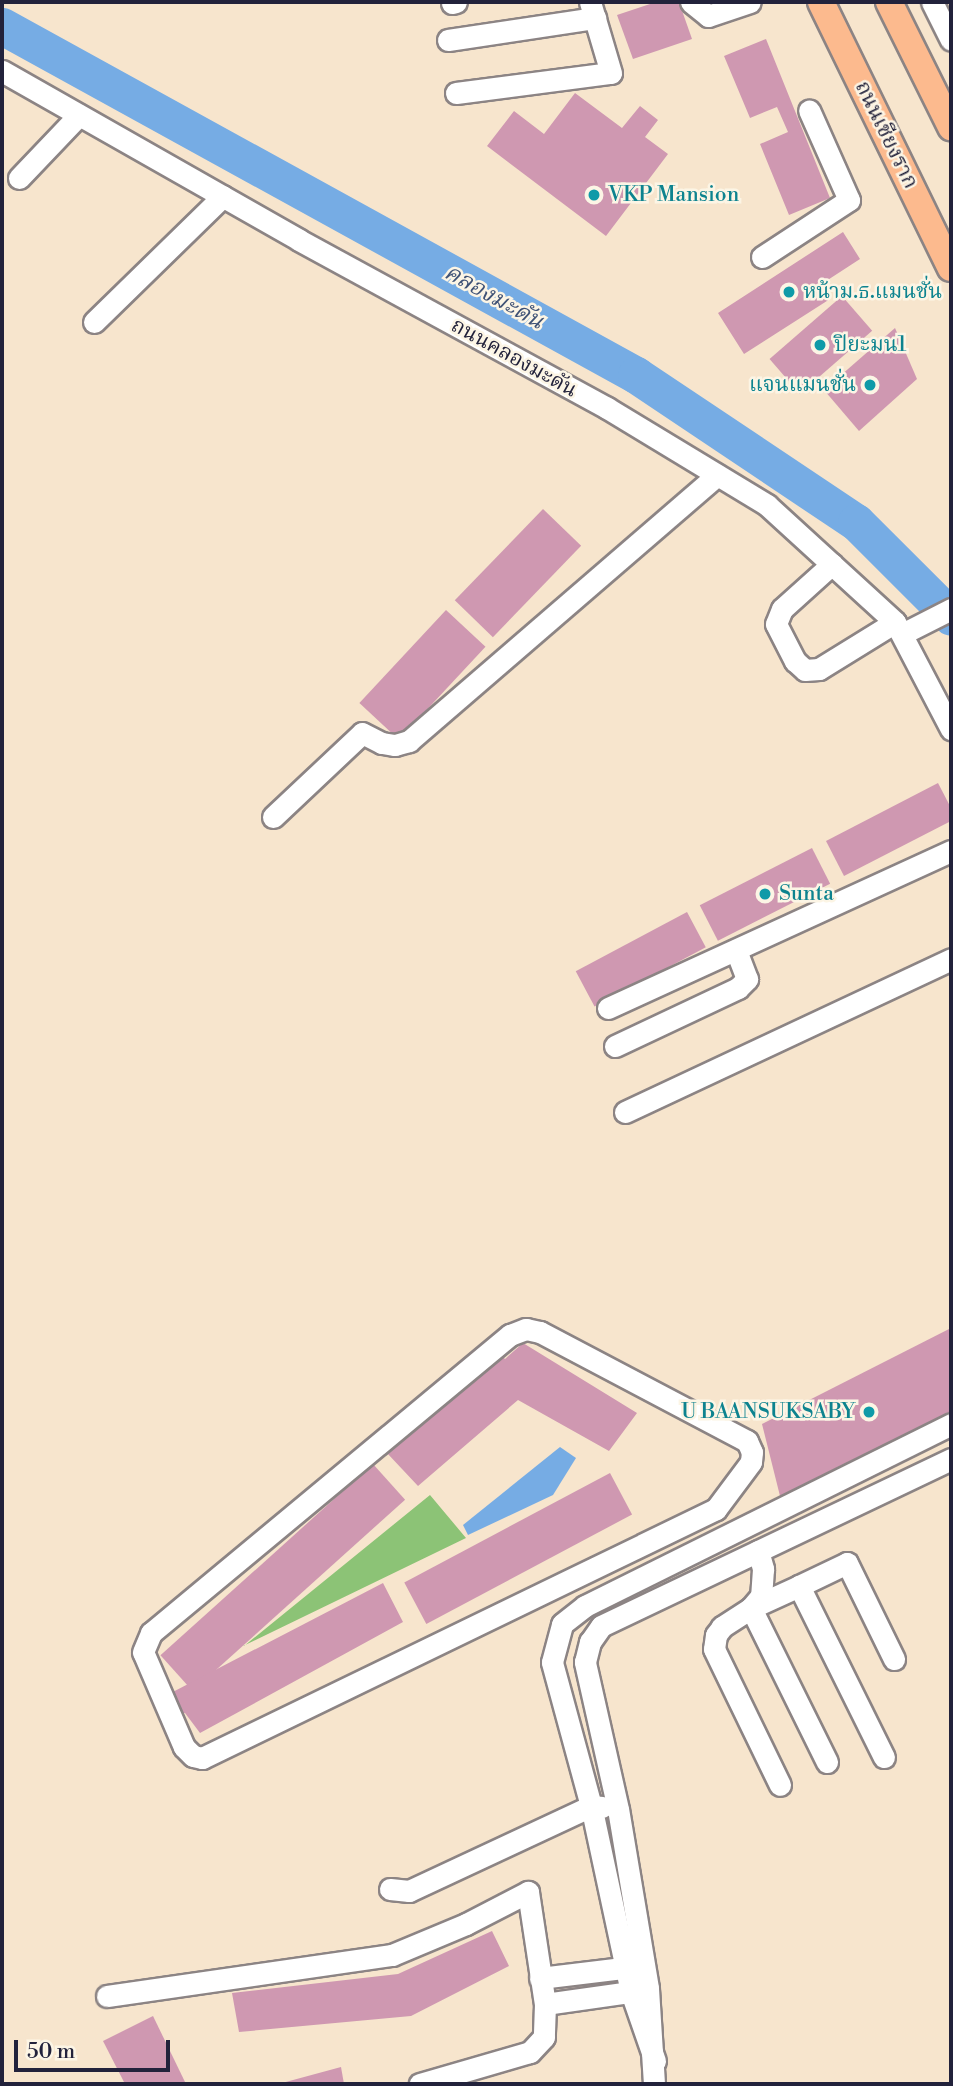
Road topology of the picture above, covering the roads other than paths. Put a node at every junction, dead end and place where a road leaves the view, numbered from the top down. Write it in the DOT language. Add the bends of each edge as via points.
graph roads {
  1 [pos="691,2"];
  2 [pos="750,2"];
  3 [pos="821,2"];
  4 [pos="889,2"];
  5 [pos="932,2"];
  6 [pos="592,10"];
  7 [pos="448,40"];
  8 [pos="951,40"];
  9 [pos="2,71"];
  10 [pos="456,93"];
  11 [pos="809,110"];
  12 [pos="79,115"];
  13 [pos="951,127"];
  14 [pos="19,178"];
  15 [pos="223,197"];
  16 [pos="762,257"];
  17 [pos="951,268"];
  18 [pos="94,322"];
  19 [pos="717,475"];
  20 [pos="832,564"];
  21 [pos="951,608"];
  22 [pos="906,627"];
  23 [pos="951,727"];
  24 [pos="273,817"];
  25 [pos="951,851"];
  26 [pos="736,950"];
  27 [pos="951,959"];
  28 [pos="608,1008"];
  29 [pos="615,1046"];
  30 [pos="625,1112"];
  31 [pos="951,1424"];
  32 [pos="951,1459"];
  33 [pos="716,1509"];
  34 [pos="725,1534"];
  35 [pos="758,1551"];
  36 [pos="737,1560"];
  37 [pos="799,1586"];
  38 [pos="585,1606"];
  39 [pos="751,1608"];
  40 [pos="601,1626"];
  41 [pos="894,1659"];
  42 [pos="552,1662"];
  43 [pos="585,1662"];
  44 [pos="884,1757"];
  45 [pos="827,1762"];
  46 [pos="780,1785"];
  47 [pos="591,1806"];
  48 [pos="618,1808"];
  49 [pos="390,1889"];
  50 [pos="635,1966"];
  51 [pos="540,1978"];
  52 [pos="640,1990"];
  53 [pos="107,1996"];
  54 [pos="545,2004"];
  55 [pos="420,2084"];
  56 [pos="654,2084"];
  1 -- 2 [label="street" via="708,16"];
  3 -- 17 [label="main road, ถนนเชียงราก"];
  4 -- 13 [label="main road"];
  5 -- 8 [label="street"];
  6 -- 7 [label="street"];
  6 -- 10 [label="street" via="611,73"];
  9 -- 12 [label="street, ถนนคลองมะดัน"];
  11 -- 16 [label="street" via="849,200"];
  12 -- 14 [label="street"];
  12 -- 15 [label="street, ถนนคลองมะดัน"];
  15 -- 18 [label="street"];
  15 -- 19 [label="street, ถนนคลองมะดัน" via="607,408"];
  19 -- 20 [label="street, ถนนคลองมะดัน" via="767,505"];
  19 -- 24 [label="street" via="409,741 382,743 362,733"];
  20 -- 22 [label="street, ถนนคลองมะดัน"];
  20 -- 22 [label="street" via="782,609 776,624 805,670 819,669"];
  21 -- 22 [label="street"];
  22 -- 23 [label="street, ถนนคลองมะดัน"];
  25 -- 26 [label="street"];
  26 -- 28 [label="street"];
  26 -- 29 [label="street" via="747,979 738,988"];
  27 -- 30 [label="street"];
  31 -- 34 [label="street"];
  32 -- 35 [label="street"];
  33 -- 33 [label="street" via="202,1758 184,1747 143,1652 151,1633 510,1335 526,1329 540,1332 747,1441 751,1462"];
  33 -- 34 [label="street"];
  34 -- 36 [label="street"];
  34 -- 38 [label="street"];
  35 -- 36 [label="street"];
  35 -- 39 [label="street" via="763,1587"];
  36 -- 40 [label="street"];
  37 -- 39 [label="street"];
  37 -- 41 [label="street" via="847,1563"];
  37 -- 44 [label="street"];
  38 -- 40 [label="street"];
  38 -- 42 [label="street" via="562,1624"];
  39 -- 45 [label="street"];
  39 -- 46 [label="street" via="722,1627 714,1649"];
  40 -- 43 [label="street" via="590,1642"];
  42 -- 43 [label="street"];
  42 -- 47 [label="street"];
  43 -- 48 [label="street"];
  47 -- 48 [label="street"];
  47 -- 49 [label="street" via="409,1891"];
  47 -- 50 [label="street"];
  48 -- 50 [label="street"];
  50 -- 51 [label="street"];
  50 -- 52 [label="street"];
  51 -- 53 [label="street" via="528,1892 392,1955"];
  51 -- 54 [label="street"];
  52 -- 54 [label="street"];
  52 -- 56 [label="street" via="655,2061"];
  54 -- 55 [label="street" via="544,2037 530,2052"];
}
